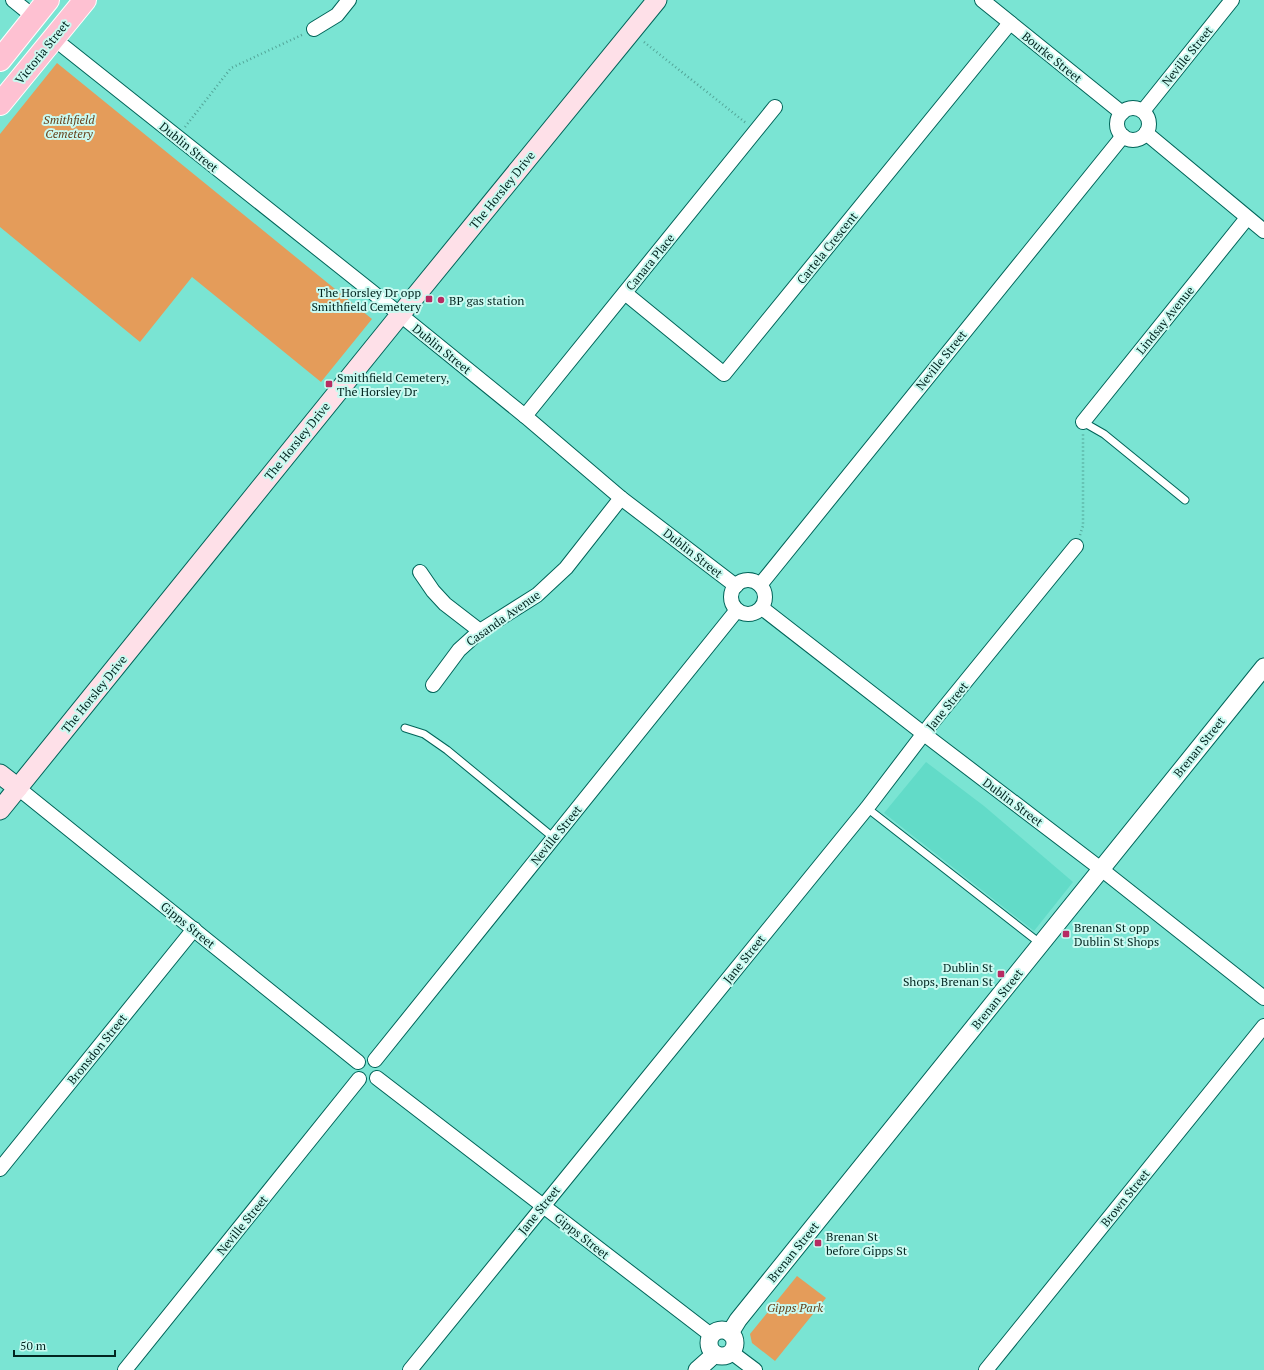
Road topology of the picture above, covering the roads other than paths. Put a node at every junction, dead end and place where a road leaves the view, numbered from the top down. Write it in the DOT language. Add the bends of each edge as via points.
graph roads {
  1 [pos="14,0"];
  2 [pos="48,0"];
  3 [pos="84,0"];
  4 [pos="349,0"];
  5 [pos="657,0"];
  6 [pos="982,0"];
  7 [pos="1232,0"];
  8 [pos="34,17"];
  9 [pos="1010,23"];
  10 [pos="314,29"];
  11 [pos="53,38"];
  12 [pos="0,61"];
  13 [pos="0,104"];
  14 [pos="775,106"];
  15 [pos="1143,111"];
  16 [pos="1122,113"];
  17 [pos="1146,133"];
  18 [pos="1123,136"];
  19 [pos="1247,218"];
  20 [pos="1264,231"];
  21 [pos="625,293"];
  22 [pos="400,315"];
  23 [pos="525,416"];
  24 [pos="1083,422"];
  25 [pos="621,498"];
  26 [pos="1185,500"];
  27 [pos="1076,546"];
  28 [pos="420,572"];
  29 [pos="760,585"];
  30 [pos="736,586"];
  31 [pos="762,608"];
  32 [pos="737,610"];
  33 [pos="480,631"];
  34 [pos="1264,667"];
  35 [pos="433,685"];
  36 [pos="405,728"];
  37 [pos="924,734"];
  38 [pos="0,774"];
  39 [pos="18,788"];
  40 [pos="866,808"];
  41 [pos="0,810"];
  42 [pos="554,838"];
  43 [pos="1101,869"];
  44 [pos="194,928"];
  45 [pos="1042,944"];
  46 [pos="1264,998"];
  47 [pos="1264,1026"];
  48 [pos="375,1060"];
  49 [pos="358,1062"];
  50 [pos="377,1078"];
  51 [pos="359,1079"];
  52 [pos="0,1169"];
  53 [pos="543,1205"];
  54 [pos="730,1333"];
  55 [pos="711,1335"];
  56 [pos="723,1353"];
  57 [pos="125,1370"];
  58 [pos="410,1370"];
  59 [pos="697,1370"];
  60 [pos="755,1370"];
  61 [pos="986,1370"];
  1 -- 8 [label="street"];
  2 -- 8 [label="main road"];
  3 -- 8 [label="main road" via="49,19"];
  3 -- 11 [label="main road, Victoria Street"];
  4 -- 10 [label="street" via="337,15"];
  5 -- 22 [label="main road, The Horsley Drive"];
  6 -- 9 [label="street, Bourke Street"];
  7 -- 15 [label="street, Neville Street"];
  8 -- 12 [label="main road"];
  9 -- 16 [label="street, Bourke Street"];
  9 -- 21 [label="street, Cartela Crescent" via="724,374"];
  11 -- 12 [label="main road" via="40,34"];
  11 -- 13 [label="main road, Victoria Street"];
  11 -- 22 [label="street, Dublin Street"];
  14 -- 21 [label="street, Canara Place"];
  15 -- 16 [label="street" via="1134,108"];
  15 -- 17 [label="street" via="1149,124"];
  16 -- 18 [label="street" via="1118,122"];
  17 -- 18 [label="street" via="1132,140"];
  17 -- 19 [label="street"];
  18 -- 29 [label="street, Neville Street"];
  19 -- 20 [label="street"];
  19 -- 24 [label="street, Lindsay Avenue"];
  21 -- 23 [label="street, Canara Place"];
  22 -- 23 [label="street, Dublin Street"];
  22 -- 39 [label="main road, The Horsley Drive"];
  23 -- 25 [label="street, Dublin Street"];
  24 -- 26 [label="lane" via="1104,434"];
  25 -- 30 [label="street, Dublin Street"];
  25 -- 33 [label="street, Casanda Avenue" via="566,568 537,595"];
  27 -- 37 [label="street, Jane Street"];
  28 -- 33 [label="street" via="445,604"];
  29 -- 30 [label="street" via="749,580"];
  29 -- 31 [label="street" via="765,594"];
  30 -- 32 [label="street" via="732,592 732,600"];
  31 -- 32 [label="street" via="745,614"];
  31 -- 37 [label="street, Dublin Street"];
  32 -- 42 [label="street, Neville Street"];
  33 -- 35 [label="street, Casanda Avenue" via="459,650"];
  34 -- 43 [label="street, Brenan Street"];
  36 -- 42 [label="lane" via="424,734 447,750"];
  37 -- 40 [label="street, Jane Street"];
  37 -- 43 [label="street, Dublin Street"];
  38 -- 39 [label="main road"];
  39 -- 41 [label="main road, The Horsley Drive"];
  39 -- 44 [label="street, Gipps Street"];
  40 -- 45 [label="lane"];
  40 -- 53 [label="street, Jane Street"];
  42 -- 48 [label="street, Neville Street"];
  43 -- 45 [label="street, Brenan Street"];
  43 -- 46 [label="street, Dublin Street"];
  44 -- 49 [label="street, Gipps Street"];
  44 -- 52 [label="street, Bronsdon Street"];
  45 -- 54 [label="street, Brenan Street"];
  47 -- 61 [label="street, Brown Street"];
  48 -- 49 [label="street" via="366,1058"];
  48 -- 50 [label="street" via="380,1068"];
  49 -- 51 [label="street" via="355,1071"];
  50 -- 51 [label="street" via="368,1082"];
  50 -- 53 [label="street, Gipps Street"];
  51 -- 57 [label="street, Neville Street"];
  53 -- 55 [label="street, Gipps Street"];
  53 -- 58 [label="street, Jane Street"];
  54 -- 55 [label="street" via="721,1330"];
  54 -- 56 [label="street" via="733,1336 734,1348"];
  55 -- 56 [label="street" via="711,1350"];
  56 -- 59 [label="street"];
  56 -- 60 [label="street"];
}
